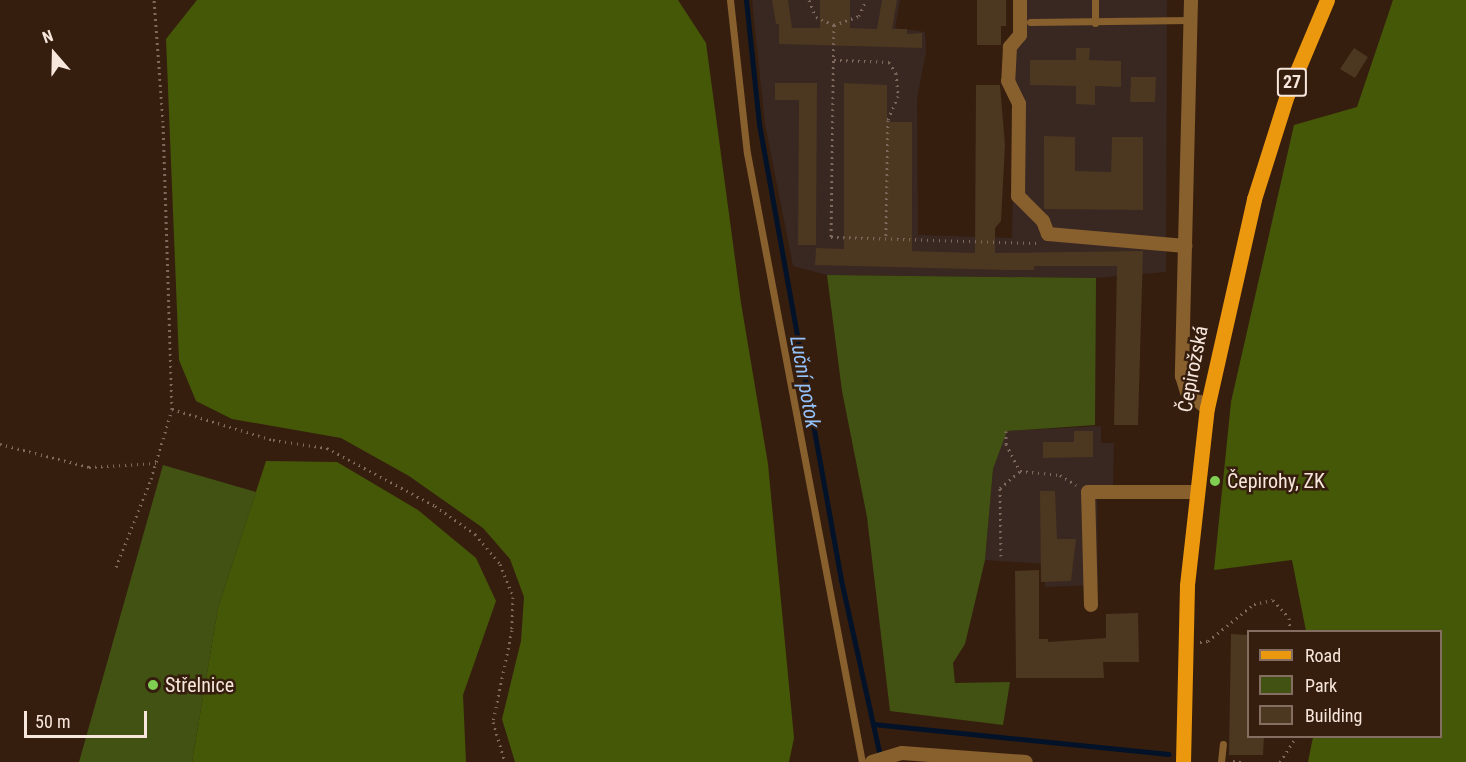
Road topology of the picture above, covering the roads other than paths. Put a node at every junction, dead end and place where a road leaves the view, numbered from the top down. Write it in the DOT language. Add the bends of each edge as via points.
graph roads {
  1 [pos="730,0"];
  2 [pos="1020,0"];
  3 [pos="1095,0"];
  4 [pos="1191,0"];
  5 [pos="1326,0"];
  6 [pos="1191,20"];
  7 [pos="1030,22"];
  8 [pos="1095,22"];
  9 [pos="1185,246"];
  10 [pos="1207,408"];
  11 [pos="1195,492"];
  12 [pos="1092,605"];
  13 [pos="1223,744"];
  14 [pos="862,762"];
  15 [pos="872,762"];
  16 [pos="1026,762"];
  17 [pos="1183,762"];
  18 [pos="1221,762"];
  1 -- 14 [label="lane" via="747,153"];
  2 -- 9 [label="street" via="1020,35 1010,47 1008,81 1019,104 1018,196 1043,221 1048,234"];
  3 -- 8 [label="lane"];
  4 -- 6 [label="street"];
  5 -- 10 [label="main road, Čepirožská / 27" via="1287,94 1260,177"];
  6 -- 8 [label="lane"];
  6 -- 9 [label="street"];
  7 -- 8 [label="lane"];
  9 -- 10 [label="street" via="1182,376 1187,392"];
  10 -- 11 [label="main road, Čepirožská / 27"];
  11 -- 12 [label="street" via="1088,492"];
  11 -- 17 [label="main road, Čepirožská / 27" via="1184,642"];
  13 -- 18 [label="lane"];
  15 -- 16 [label="street" via="902,753"];
}
